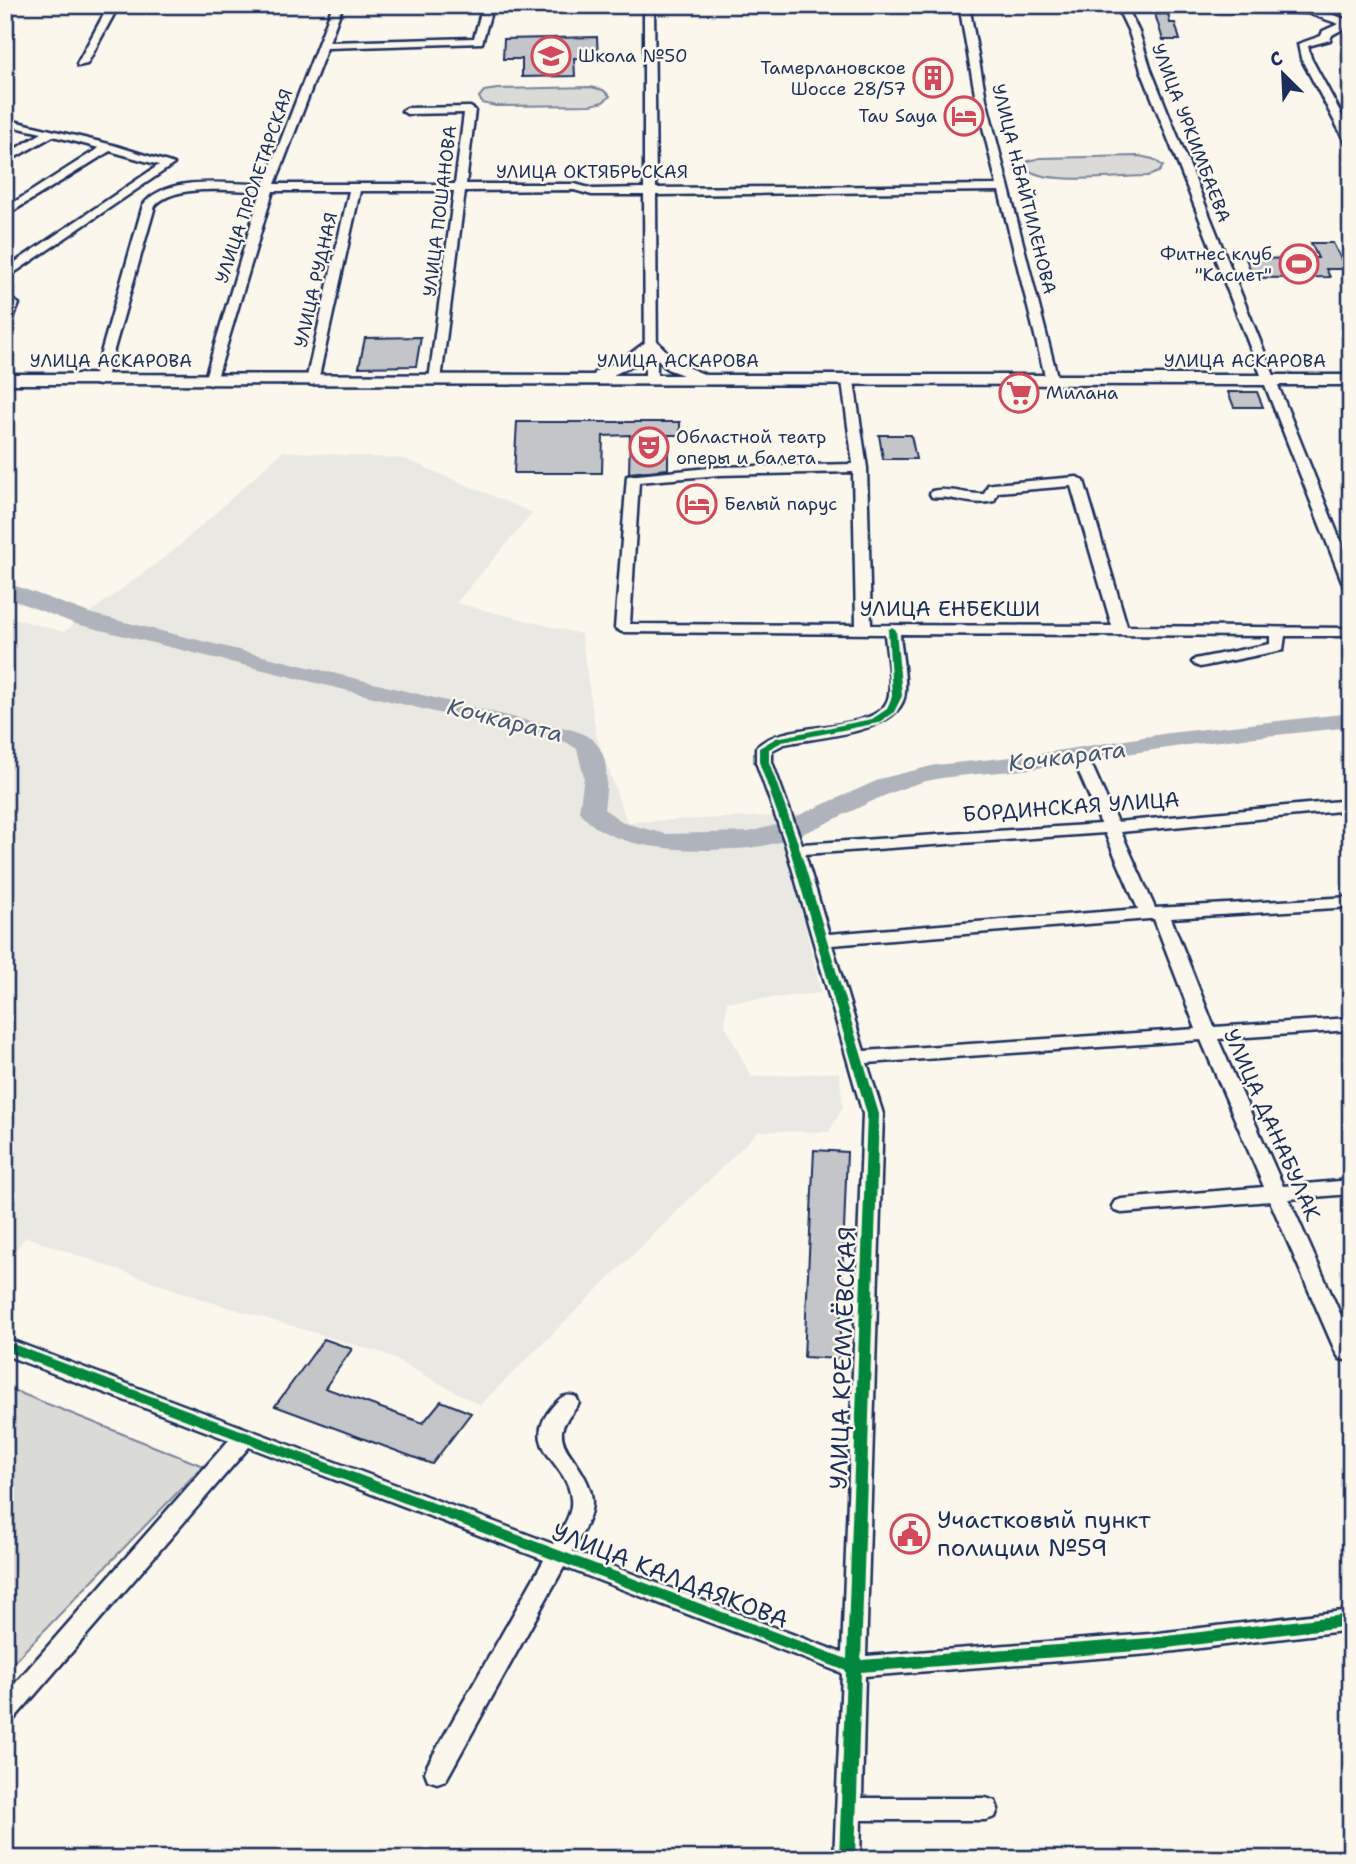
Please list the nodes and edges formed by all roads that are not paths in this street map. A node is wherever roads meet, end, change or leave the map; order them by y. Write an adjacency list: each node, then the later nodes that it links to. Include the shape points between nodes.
1 (114, 5): 11 (street)
2 (338, 5): 10 (street, УЛИЦА ПРОЛЕТАРСКАЯ)
3 (488, 5): 10 (street, via 478,41)
4 (649, 5): 22 (street)
5 (964, 5): 20 (street, УЛИЦА Н.БАЙТИЛЕНОВА)
6 (1120, 5): 7 (main road); 34 (street, УЛИЦА УРКИМБАЕВА)
7 (1274, 7): 8 (main road)
8 (1306, 8): 9 (main road)
9 (1349, 24): 15 (street, via 1327,33 1326,38 1303,44)
10 (322, 45): 18 (street, УЛИЦА ПРОЛЕТАРСКАЯ)
11 (82, 64)
12 (407, 111): 21 (street, УЛИЦА ПОШАНОВА, via 470,110)
13 (5, 122): 14 (street)
14 (52, 132): 16 (street); 17 (street)
15 (1351, 143)
16 (109, 147): 23 (street); 24 (street, via 168,164)
17 (5, 160)
18 (268, 188): 19 (street, УЛИЦА ОКТЯБРЬСКАЯ); 36 (street, УЛИЦА ОКТЯБРЬСКАЯ, via 196,186 155,198 149,205); 37 (street, УЛИЦА ПРОЛЕТАРСКАЯ)
19 (355, 188): 21 (street, УЛИЦА ОКТЯБРЬСКАЯ); 38 (street, УЛИЦА РУДНАЯ)
20 (1004, 188): 22 (street, УЛИЦА ОКТЯБРЬСКАЯ); 33 (street, УЛИЦА Н.БАЙТИЛЕНОВА)
21 (461, 189): 22 (street, УЛИЦА ОКТЯБРЬСКАЯ); 30 (street, УЛИЦА ПОШАНОВА)
22 (650, 191): 27 (street)
23 (5, 213)
24 (5, 275)
25 (13, 304): 26 (street)
26 (5, 323)
27 (651, 344): 29 (street); 31 (main road, via 628,365); 32 (main road, via 672,366)
28 (5, 379): 36 (main road, УЛИЦА АСКАРОВА)
29 (651, 379): 31 (main road, УЛИЦА АСКАРОВА); 32 (main road, УЛИЦА АСКАРОВА)
30 (435, 380): 31 (main road, УЛИЦА АСКАРОВА); 38 (main road, УЛИЦА АСКАРОВА)
31 (572, 380)
32 (726, 380): 39 (main road, УЛИЦА АСКАРОВА)
33 (1052, 380): 34 (main road, УЛИЦА АСКАРОВА); 39 (main road, УЛИЦА АСКАРОВА)
34 (1269, 380): 35 (main road, УЛИЦА АСКАРОВА); 42 (street, УЛИЦА УРКИМБАЕВА)
35 (1351, 380)
36 (99, 381): 37 (main road, УЛИЦА АСКАРОВА)
37 (209, 381): 38 (main road, УЛИЦА АСКАРОВА)
38 (312, 381)
39 (848, 381): 40 (street)
40 (860, 468): 43 (street); 43 (street, УЛИЦА ЕНБЕКШИ, via 719,471 632,479 622,628)
41 (937, 494): 45 (street, via 989,498 993,488 1077,481)
42 (1351, 586)
43 (864, 630): 44 (street, УЛИЦА ЕНБЕКШИ)
44 (892, 630): 45 (street, УЛИЦА ЕНБЕКШИ); 52 (street, УЛИЦА КРЕМЛЁВСКАЯ, via 897,696 891,710 875,721 779,740 764,748 764,762)
45 (1121, 631): 46 (street, УЛИЦА ЕНБЕКШИ)
46 (1277, 632): 47 (street, УЛИЦА ЕНБЕКШИ); 48 (street, via 1278,647)
47 (1351, 632)
48 (1200, 662)
49 (1086, 768): 51 (street, УЛИЦА ДАНАБУЛАК)
50 (1351, 805): 51 (street, БОРДИНСКАЯ УЛИЦА)
51 (1111, 828): 52 (street, БОРДИНСКАЯ УЛИЦА); 54 (street, УЛИЦА ДАНАБУЛАК)
52 (797, 859): 55 (street, УЛИЦА КРЕМЛЁВСКАЯ)
53 (1351, 902): 54 (street)
54 (1154, 914): 55 (street); 57 (street, УЛИЦА ДАНАБУЛАК)
55 (821, 940): 58 (street, УЛИЦА КРЕМЛЁВСКАЯ)
56 (1351, 1024): 57 (street)
57 (1207, 1034): 58 (street); 60 (street, УЛИЦА ДАНАБУЛАК)
58 (855, 1058): 68 (street, УЛИЦА КРЕМЛЁВСКАЯ, via 873,1114)
59 (1351, 1187): 60 (street)
60 (1278, 1194): 61 (street); 63 (street, УЛИЦА ДАНАБУЛАК)
61 (1122, 1206)
62 (5, 1346): 65 (street, УЛИЦА КАЛДАЯКОВА)
63 (1349, 1353)
64 (568, 1403): 66 (street, via 553,1423 551,1436 579,1484 583,1502 579,1519)
65 (246, 1436): 66 (street, УЛИЦА КАЛДАЯКОВА); 69 (street)
66 (558, 1556): 68 (street, УЛИЦА КАЛДАЯКОВА); 70 (street)
67 (1351, 1620): 68 (street, УЛИЦА КАЛДАЯКОВА, via 1150,1644)
68 (852, 1667): 71 (street, УЛИЦА КРЕМЛЁВСКАЯ)
69 (5, 1712)
70 (437, 1772)
71 (849, 1808): 72 (street); 73 (street, УЛИЦА КРЕМЛЁВСКАЯ)
72 (986, 1809)
73 (847, 1859)

